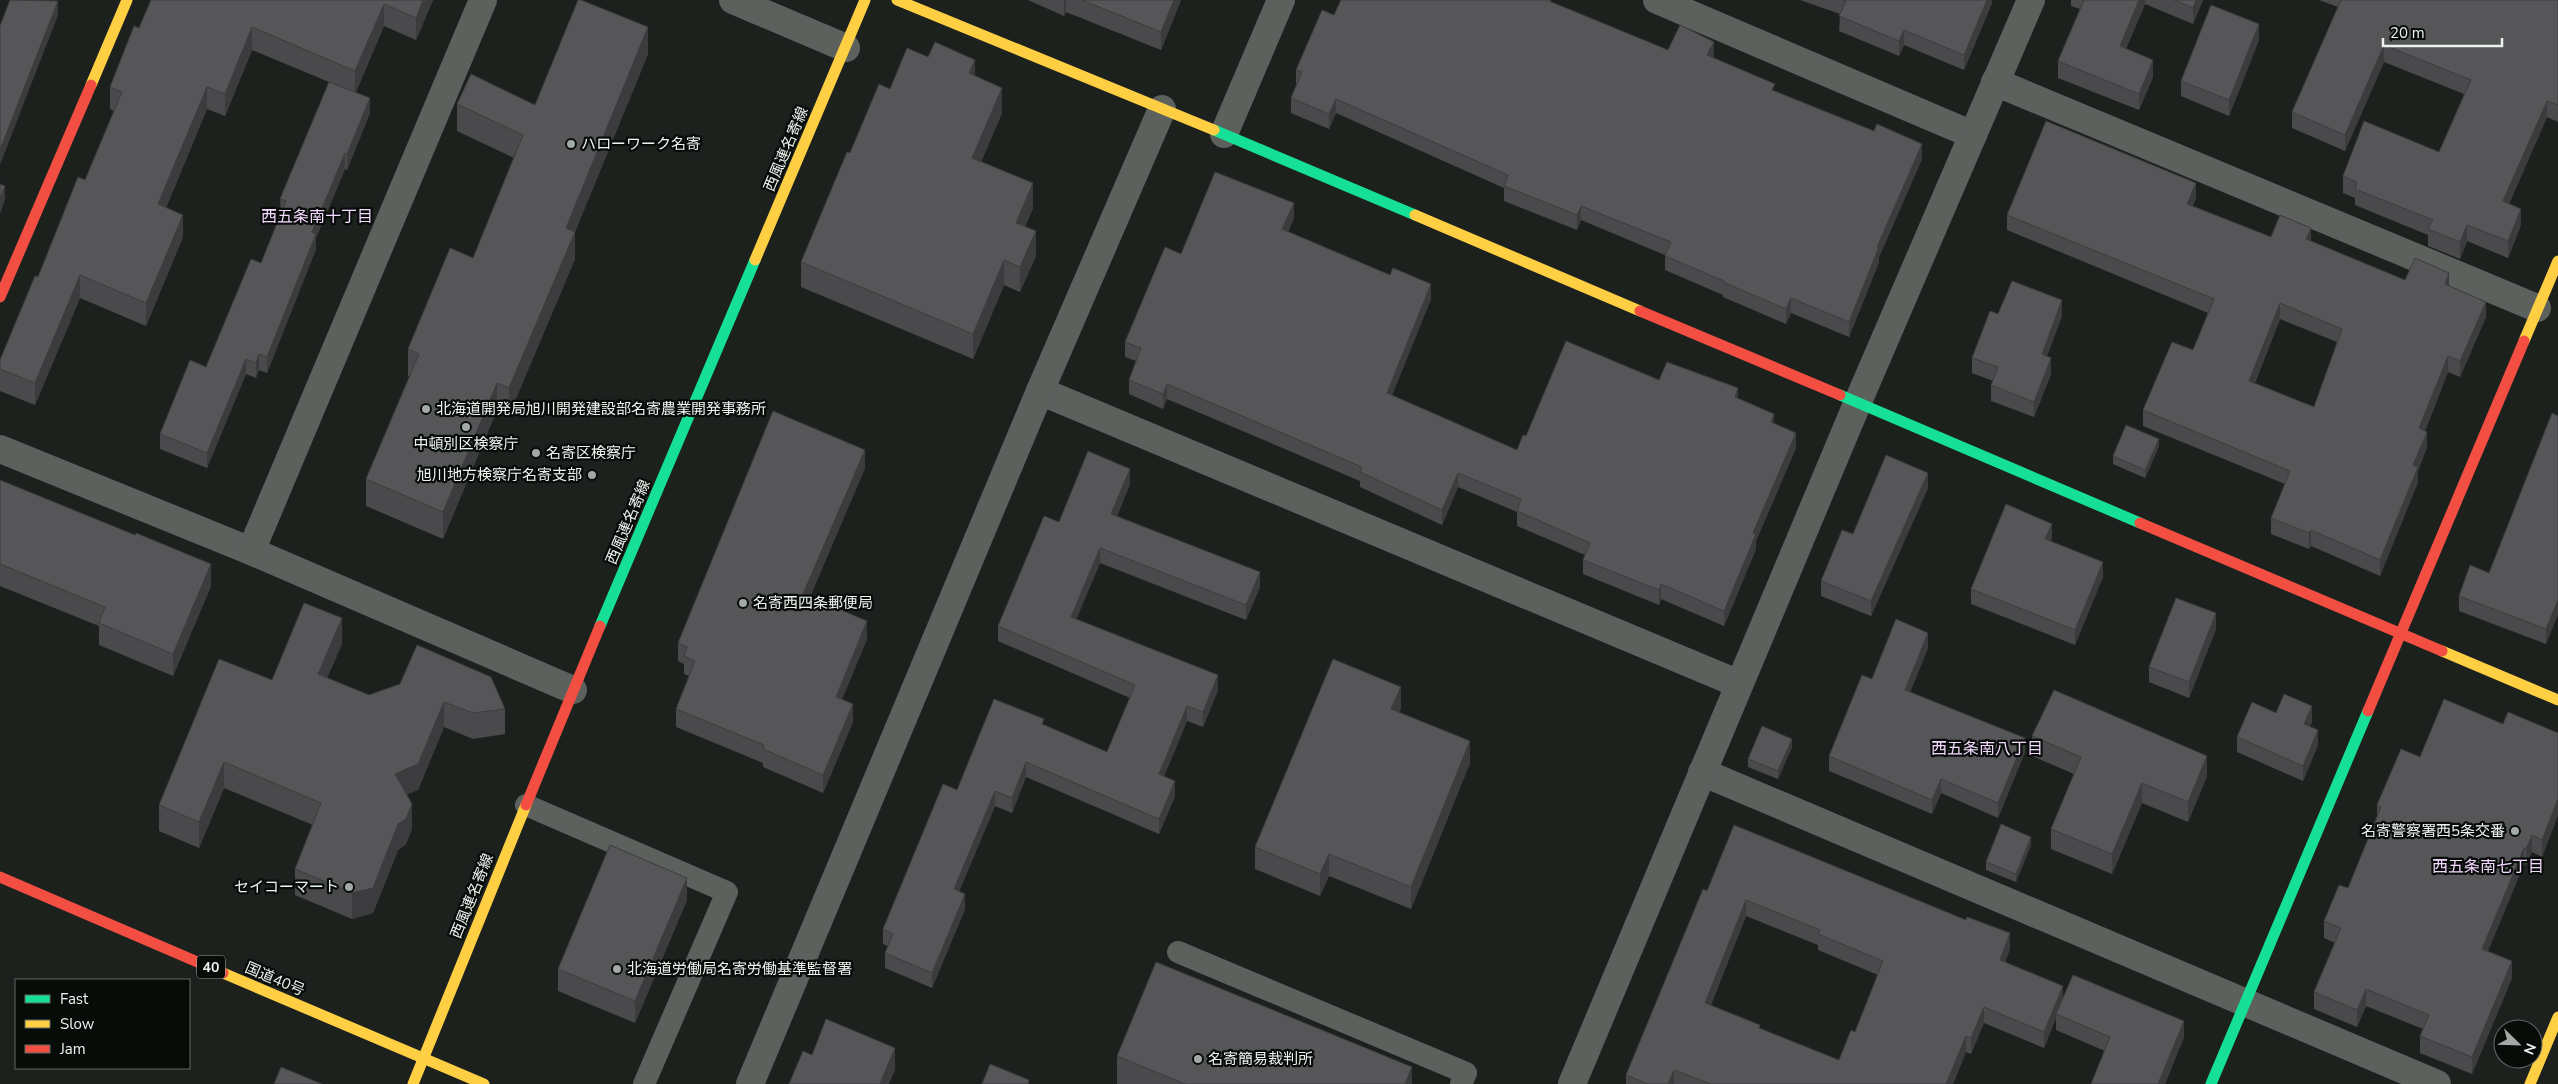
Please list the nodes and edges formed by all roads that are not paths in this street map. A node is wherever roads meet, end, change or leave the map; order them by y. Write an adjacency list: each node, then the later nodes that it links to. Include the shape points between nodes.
1 (127, 0): 15 (main road)
2 (483, 0): 20 (street)
3 (732, 0): 9 (street)
4 (866, 0): 9 (main road, 西風連名寄線)
5 (897, 0): 11 (main road)
6 (1281, 0): 12 (street)
7 (1657, 0): 13 (street)
8 (2031, 0): 10 (street)
9 (846, 48): 23 (main road, 西風連名寄線)
10 (1995, 82): 13 (street); 16 (street)
11 (1162, 109): 12 (main road); 17 (street)
12 (1224, 134): 18 (main road)
13 (1973, 135): 18 (street)
14 (2558, 261): 16 (main road)
15 (0, 297)
16 (2538, 308): 21 (main road)
17 (1040, 391): 22 (street); 35 (street)
18 (1857, 404): 21 (main road); 22 (street)
19 (0, 449): 20 (street)
20 (252, 551): 23 (street)
21 (2400, 635): 24 (main road); 29 (main road)
22 (1739, 684): 25 (street)
23 (573, 690): 26 (main road, 西風連名寄線)
24 (2558, 700)
25 (1702, 772): 29 (street); 37 (street)
26 (526, 805): 31 (main road, 西風連名寄線); 34 (lane, via 727,892)
27 (0, 877): 31 (main road, 国道40号 / 40)
28 (1178, 952): 36 (lane, via 1466,1073)
29 (2245, 1004): 38 (main road); 39 (street)
30 (2558, 1017): 40 (main road)
31 (422, 1058): 32 (main road, 西風連名寄線); 33 (main road, 国道40号 / 40)
32 (413, 1084)
33 (484, 1084)
34 (644, 1084)
35 (750, 1084)
36 (1461, 1084)
37 (1572, 1084)
38 (2211, 1084)
39 (2437, 1084)
40 (2530, 1084)

